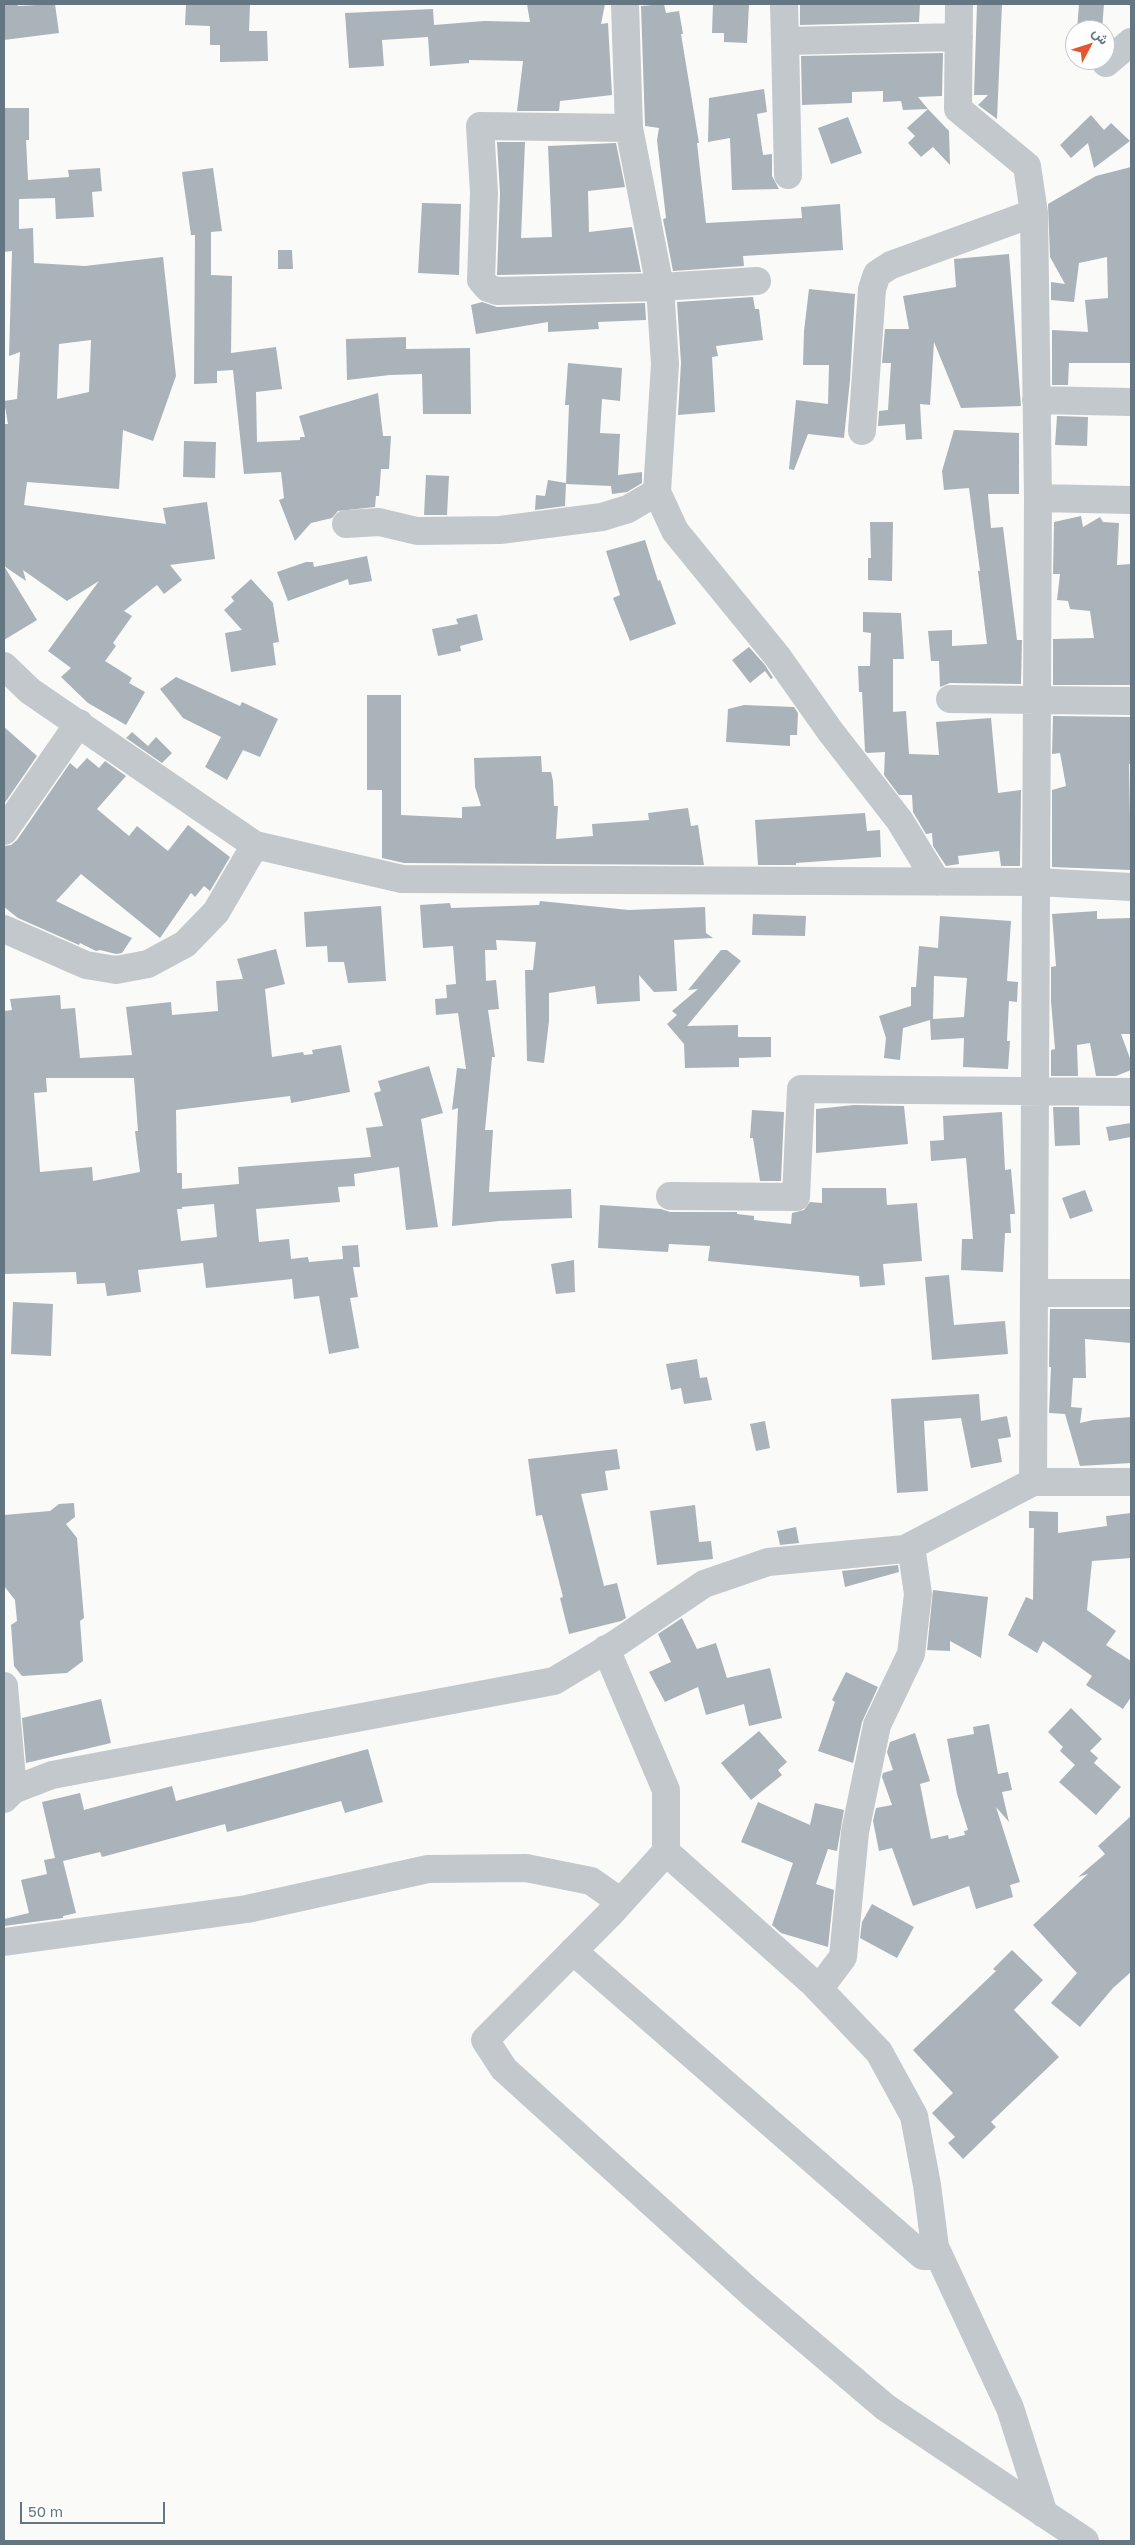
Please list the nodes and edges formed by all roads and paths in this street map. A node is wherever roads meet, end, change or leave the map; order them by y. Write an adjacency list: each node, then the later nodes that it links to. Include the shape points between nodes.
1 (624, 4): 8 (street)
2 (784, 4): 5 (street)
3 (959, 4): 4 (street)
4 (959, 37): 5 (street); 10 (street, via 958,109 1027,166)
5 (785, 41): 9 (street)
6 (1131, 42): 7 (street)
7 (1115, 55)
8 (629, 128): 12 (street); 12 (street, via 480,126 484,193 482,280 488,288 498,290)
9 (788, 175)
10 (1034, 213): 13 (street); 15 (street, via 891,265 877,274 872,289)
11 (757, 281): 12 (street)
12 (660, 287): 16 (street, via 664,364)
13 (1036, 400): 14 (street); 17 (street)
14 (1131, 402)
15 (862, 430)
16 (657, 492): 19 (street, via 628,509 602,517 500,530 417,530 379,522); 27 (street, via 675,531 777,656 900,821)
17 (1038, 498): 18 (street); 22 (street)
18 (1131, 500)
19 (346, 524)
20 (4, 666): 24 (street, via 30,691)
21 (950, 699): 22 (street)
22 (1037, 700): 23 (street); 28 (street)
23 (1131, 701)
24 (78, 723): 25 (street); 26 (street)
25 (4, 831)
26 (255, 845): 27 (street, via 402,879); 30 (street, via 216,912 185,944 148,964 116,970 86,966)
27 (937, 882): 28 (street)
28 (1037, 882): 29 (street); 31 (street)
29 (1131, 887)
30 (4, 929)
31 (1035, 1090): 32 (street); 33 (street, via 801,1089 796,1197); 34 (street)
32 (1131, 1092)
33 (670, 1196)
34 (1034, 1293): 35 (street); 36 (street)
35 (1131, 1293)
36 (1033, 1482): 37 (street); 38 (street)
37 (1131, 1482)
38 (912, 1546): 39 (street, via 768,1562 704,1584); 47 (street, via 918,1594 911,1654 877,1724 855,1832 844,1957)
39 (606, 1649): 42 (street, via 554,1681 52,1776); 43 (street, via 666,1790)
40 (4, 1686): 41 (street)
41 (8, 1754): 42 (street)
42 (8, 1794)
43 (666, 1852): 44 (street); 47 (street)
44 (620, 1902): 45 (street, via 591,1881 526,1868 428,1869 247,1909); 46 (street)
45 (4, 1942)
46 (573, 1951): 48 (street, via 924,2256); 49 (street, via 486,2040 504,2069 751,2293 885,2407)
47 (819, 1989): 48 (street, via 880,2052 914,2116)
48 (939, 2256): 49 (street, via 1010,2408)
49 (1044, 2514): 50 (street)
50 (1085, 2541)

